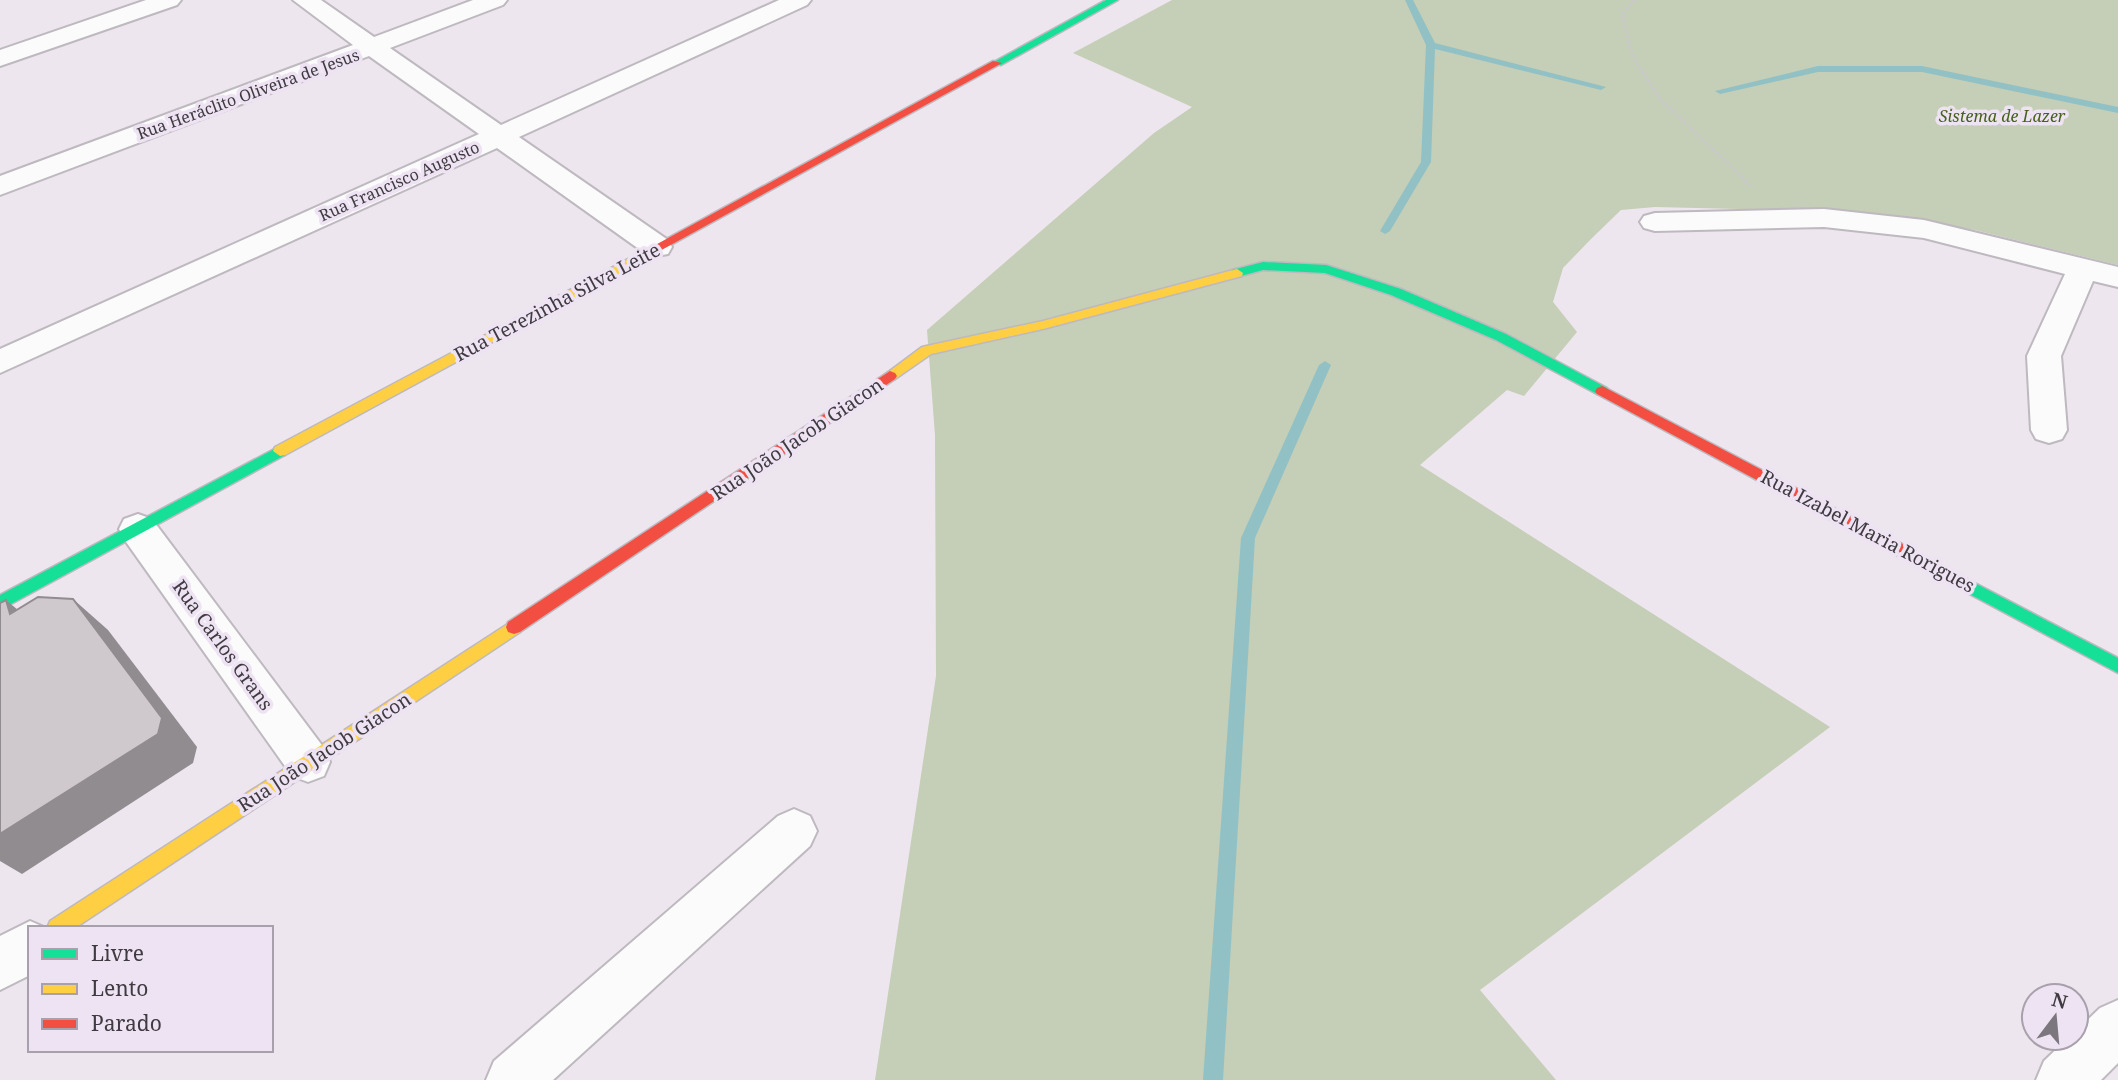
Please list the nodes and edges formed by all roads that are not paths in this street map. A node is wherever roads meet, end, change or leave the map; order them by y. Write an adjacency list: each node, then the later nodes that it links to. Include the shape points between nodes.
1 (169, 0): 7 (street)
2 (305, 0): 6 (street)
3 (495, 0): 6 (street, Rua Heráclito Oliveira de Jesus)
4 (799, 0): 8 (street, Rua Francisco Augusto)
5 (1113, 0): 11 (street, Rua Terezinha Silva Leite)
6 (373, 48): 8 (street); 9 (street, Rua Heráclito Oliveira de Jesus)
7 (0, 58)
8 (499, 136): 11 (street); 14 (street, Rua Francisco Augusto)
9 (0, 186)
10 (1655, 222): 12 (street, via 1824,218 1924,229)
11 (657, 247): 17 (street, Rua Terezinha Silva Leite)
12 (2083, 268): 13 (street); 16 (street, via 2044,356)
13 (2118, 277)
14 (0, 362)
15 (1618, 397): 19 (street, Rua Izabel Maria Rorigues); 20 (street, Rua João Jacob Giacon, via 1502,337 1396,292 1326,269 1263,266 1043,325 927,350)
16 (2049, 430)
17 (138, 528): 18 (street, Rua Terezinha Silva Leite); 20 (street, Rua Carlos Grans)
18 (0, 603)
19 (2118, 666)
20 (308, 762): 22 (street, Rua João Jacob Giacon)
21 (794, 831): 26 (street)
22 (60, 926)
23 (28, 947): 24 (street)
24 (0, 965)
25 (2118, 1027): 27 (street)
26 (513, 1080)
27 (2063, 1080)

